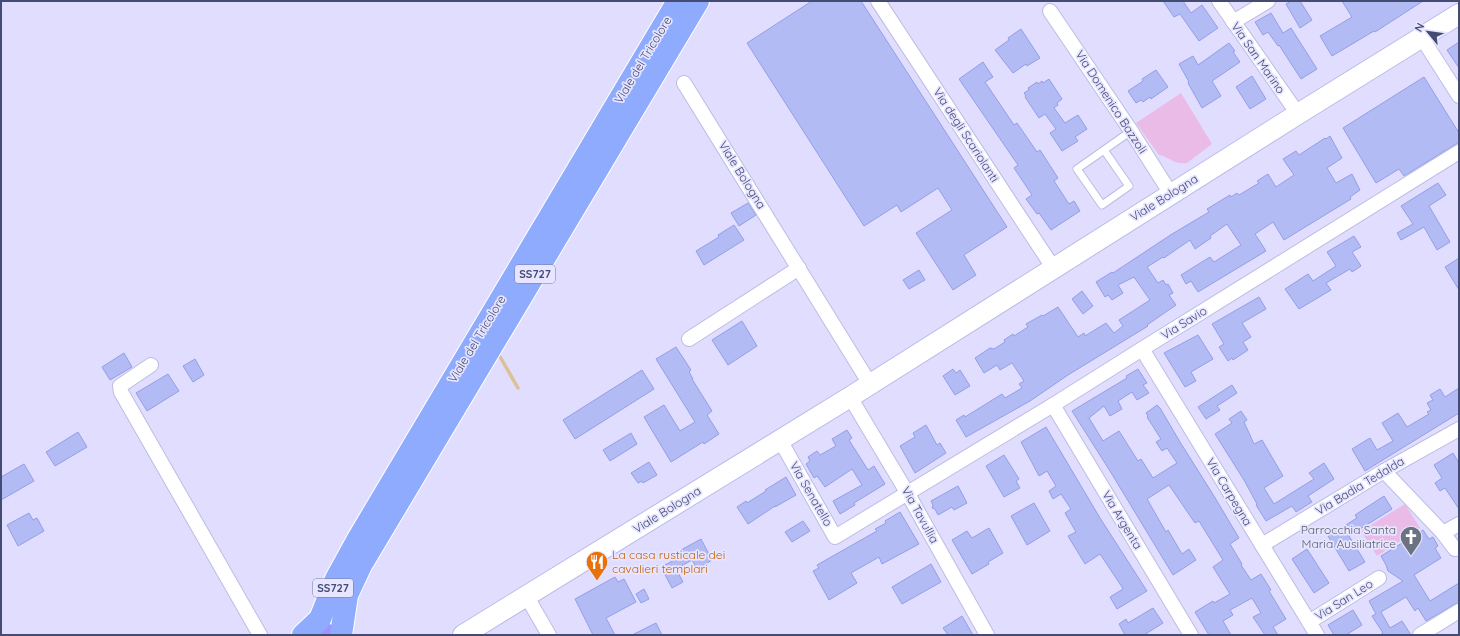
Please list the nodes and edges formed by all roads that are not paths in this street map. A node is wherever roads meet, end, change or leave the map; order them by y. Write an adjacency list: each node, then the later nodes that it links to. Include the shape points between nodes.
1 (678, 1): 38 (highway, Viale del Tricolore / SS727, via 358,538 336,579 320,620)
2 (698, 1): 41 (highway, Viale del Tricolore / SS727, via 361,565 347,595)
3 (878, 1): 18 (street, Via degli Scariolanti)
4 (1219, 1): 8 (street, Via San Marino)
5 (1268, 1): 8 (street)
6 (1050, 11): 13 (street, Via Domenico Bazzoli)
7 (1459, 14): 9 (main road, Viale Bologna)
8 (1234, 22): 12 (street, Via San Marino)
9 (1422, 38): 11 (street); 12 (main road, Viale Bologna)
10 (684, 83): 17 (street, Viale Bologna)
11 (1459, 96)
12 (1298, 114): 16 (main road, Viale Bologna)
13 (1131, 131): 14 (lane); 16 (street, Via Domenico Bazzoli)
14 (1104, 150): 14 (lane, via 1077,169 1102,204 1129,186)
15 (1459, 152): 20 (street, Via Savio)
16 (1171, 194): 18 (main road, Viale Bologna)
17 (799, 268): 19 (street); 22 (street, Viale Bologna)
18 (1054, 269): 22 (main road, Viale Bologna)
19 (689, 339)
20 (1142, 349): 24 (street, Via Savio); 31 (street, Via Carpegna)
21 (151, 365): 37 (street, via 120,386 121,392)
22 (870, 384): 23 (main road, Viale Bologna)
23 (850, 397): 26 (main road, Viale Bologna); 28 (street, Via Tavullia)
24 (1053, 405): 28 (street, Via Savio); 45 (street, Via Argenta)
25 (1459, 428): 27 (street, Via Badia Tedalda)
26 (780, 440): 28 (street, Via Senatello, via 836,537); 34 (main road, Viale Bologna)
27 (1384, 471): 30 (street); 31 (street, Via Badia Tedalda)
28 (908, 494): 44 (street, Via Tavullia)
29 (1459, 524): 30 (street)
30 (1443, 533): 32 (street, via 1455,549)
31 (1262, 545): 36 (street, Via Carpegna)
32 (1459, 548)
33 (1379, 578): 36 (street, Via San Leo)
34 (527, 597): 42 (main road, Viale Bologna); 43 (street)
35 (1459, 611): 47 (street)
36 (1309, 622): 46 (street, Via Carpegna)
37 (260, 635)
38 (303, 635)
39 (307, 635): 40 (main road)
40 (328, 635)
41 (341, 635)
42 (463, 635)
43 (549, 635)
44 (987, 635)
45 (1191, 635)
46 (1317, 635)
47 (1420, 635)

